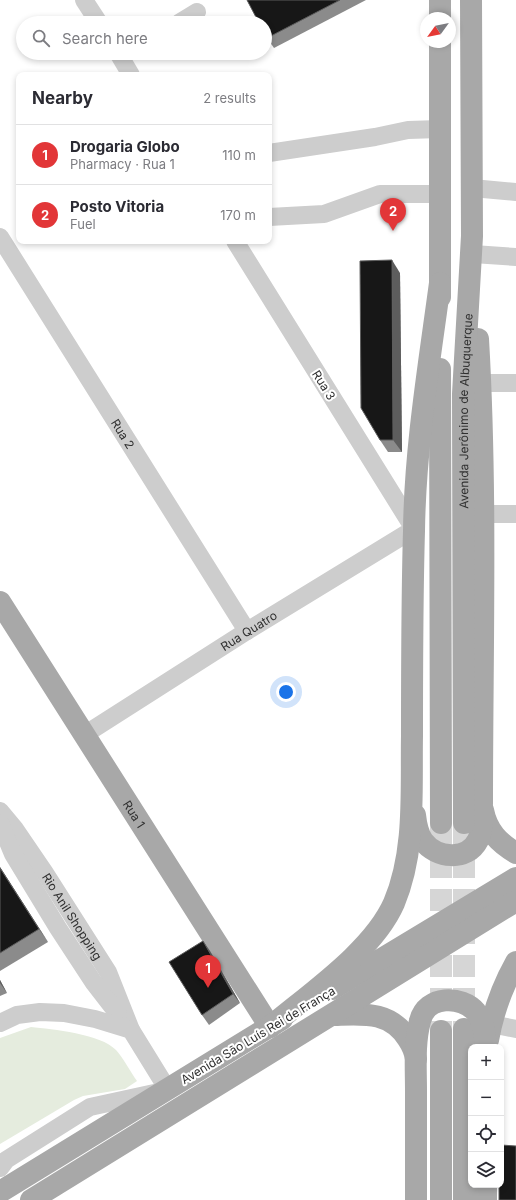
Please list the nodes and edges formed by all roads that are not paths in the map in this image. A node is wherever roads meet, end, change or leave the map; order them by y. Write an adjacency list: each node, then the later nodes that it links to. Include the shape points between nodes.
1 (84, 0): 6 (street)
2 (440, 0): 5 (main road)
3 (470, 0): 13 (main road, Avenida Jerônimo de Albuquerque)
4 (197, 12): 7 (street)
5 (440, 12)
6 (94, 16)
7 (190, 16)
8 (440, 48): 11 (main road, Avenida Jerônimo de Albuquerque)
9 (125, 60): 10 (street)
10 (130, 72)
11 (440, 129): 12 (street, via 408,130 375,138); 15 (main road, Avenida Jerônimo de Albuquerque)
12 (272, 153)
13 (472, 188): 14 (street); 19 (main road, Avenida Jerônimo de Albuquerque)
14 (516, 192)
15 (440, 194): 16 (street, via 380,194 324,214); 21 (main road, Avenida Jerônimo de Albuquerque)
16 (272, 217)
17 (0, 237): 28 (street, Rua 2)
18 (237, 244): 26 (street, Rua 3)
19 (472, 245): 20 (street); 22 (main road); 36 (main road, Avenida Jerônimo de Albuquerque, via 463,394)
20 (516, 256)
21 (440, 283): 26 (main road, via 417,469); 35 (main road, Avenida Jerônimo de Albuquerque)
22 (480, 383): 23 (street); 24 (main road)
23 (516, 384)
24 (483, 514): 25 (street); 31 (main road)
25 (516, 514)
26 (414, 529): 28 (street, Rua Quatro); 30 (main road)
27 (0, 602): 29 (main road, Rua 1)
28 (247, 631): 29 (street, Rua Quatro)
29 (84, 735): 44 (main road, Rua 1)
30 (411, 787): 31 (main road, via 420,836 428,846 442,854 462,853 476,844 480,834); 44 (main road, via 410,844 407,861 386,918 364,946 344,965)
31 (482, 803): 37 (main road, via 488,827 506,847)
32 (0, 811): 46 (street, Rio Anil Shopping, via 45,873 108,972)
33 (0, 816): 46 (street, Rio Anil Shopping)
34 (0, 823): 46 (street, Rio Anil Shopping, via 13,854 58,928 94,983)
35 (441, 823)
36 (464, 823)
37 (516, 853)
38 (516, 878): 44 (main road, Avenida São Luís Rei de França)
39 (516, 901): 41 (main road, Avenida São Luís Rei de França)
40 (516, 962): 43 (main road, via 498,999)
41 (333, 1015): 51 (main road, via 364,1014 388,1020 406,1036); 56 (main road, Avenida São Luís Rei de França)
42 (0, 1023): 46 (street, via 17,1015 40,1012 64,1013)
43 (491, 1024): 45 (street); 50 (main road)
44 (270, 1027): 52 (main road, Avenida São Luís Rei de França)
45 (516, 1029)
46 (131, 1030): 52 (street, Rio Anil Shopping)
47 (464, 1030): 59 (main road)
48 (441, 1031): 58 (main road)
49 (486, 1044): 51 (main road, via 482,1023 476,1012 463,1002 443,1001 428,1008 421,1018)
50 (487, 1044)
51 (416, 1063): 57 (main road)
52 (168, 1090): 53 (street, via 90,1107 6,1160); 55 (main road, Avenida São Luís Rei de França)
53 (0, 1168)
54 (486, 1188): 60 (main road)
55 (0, 1192)
56 (31, 1200)
57 (416, 1200)
58 (441, 1200)
59 (464, 1200)
60 (486, 1200)

